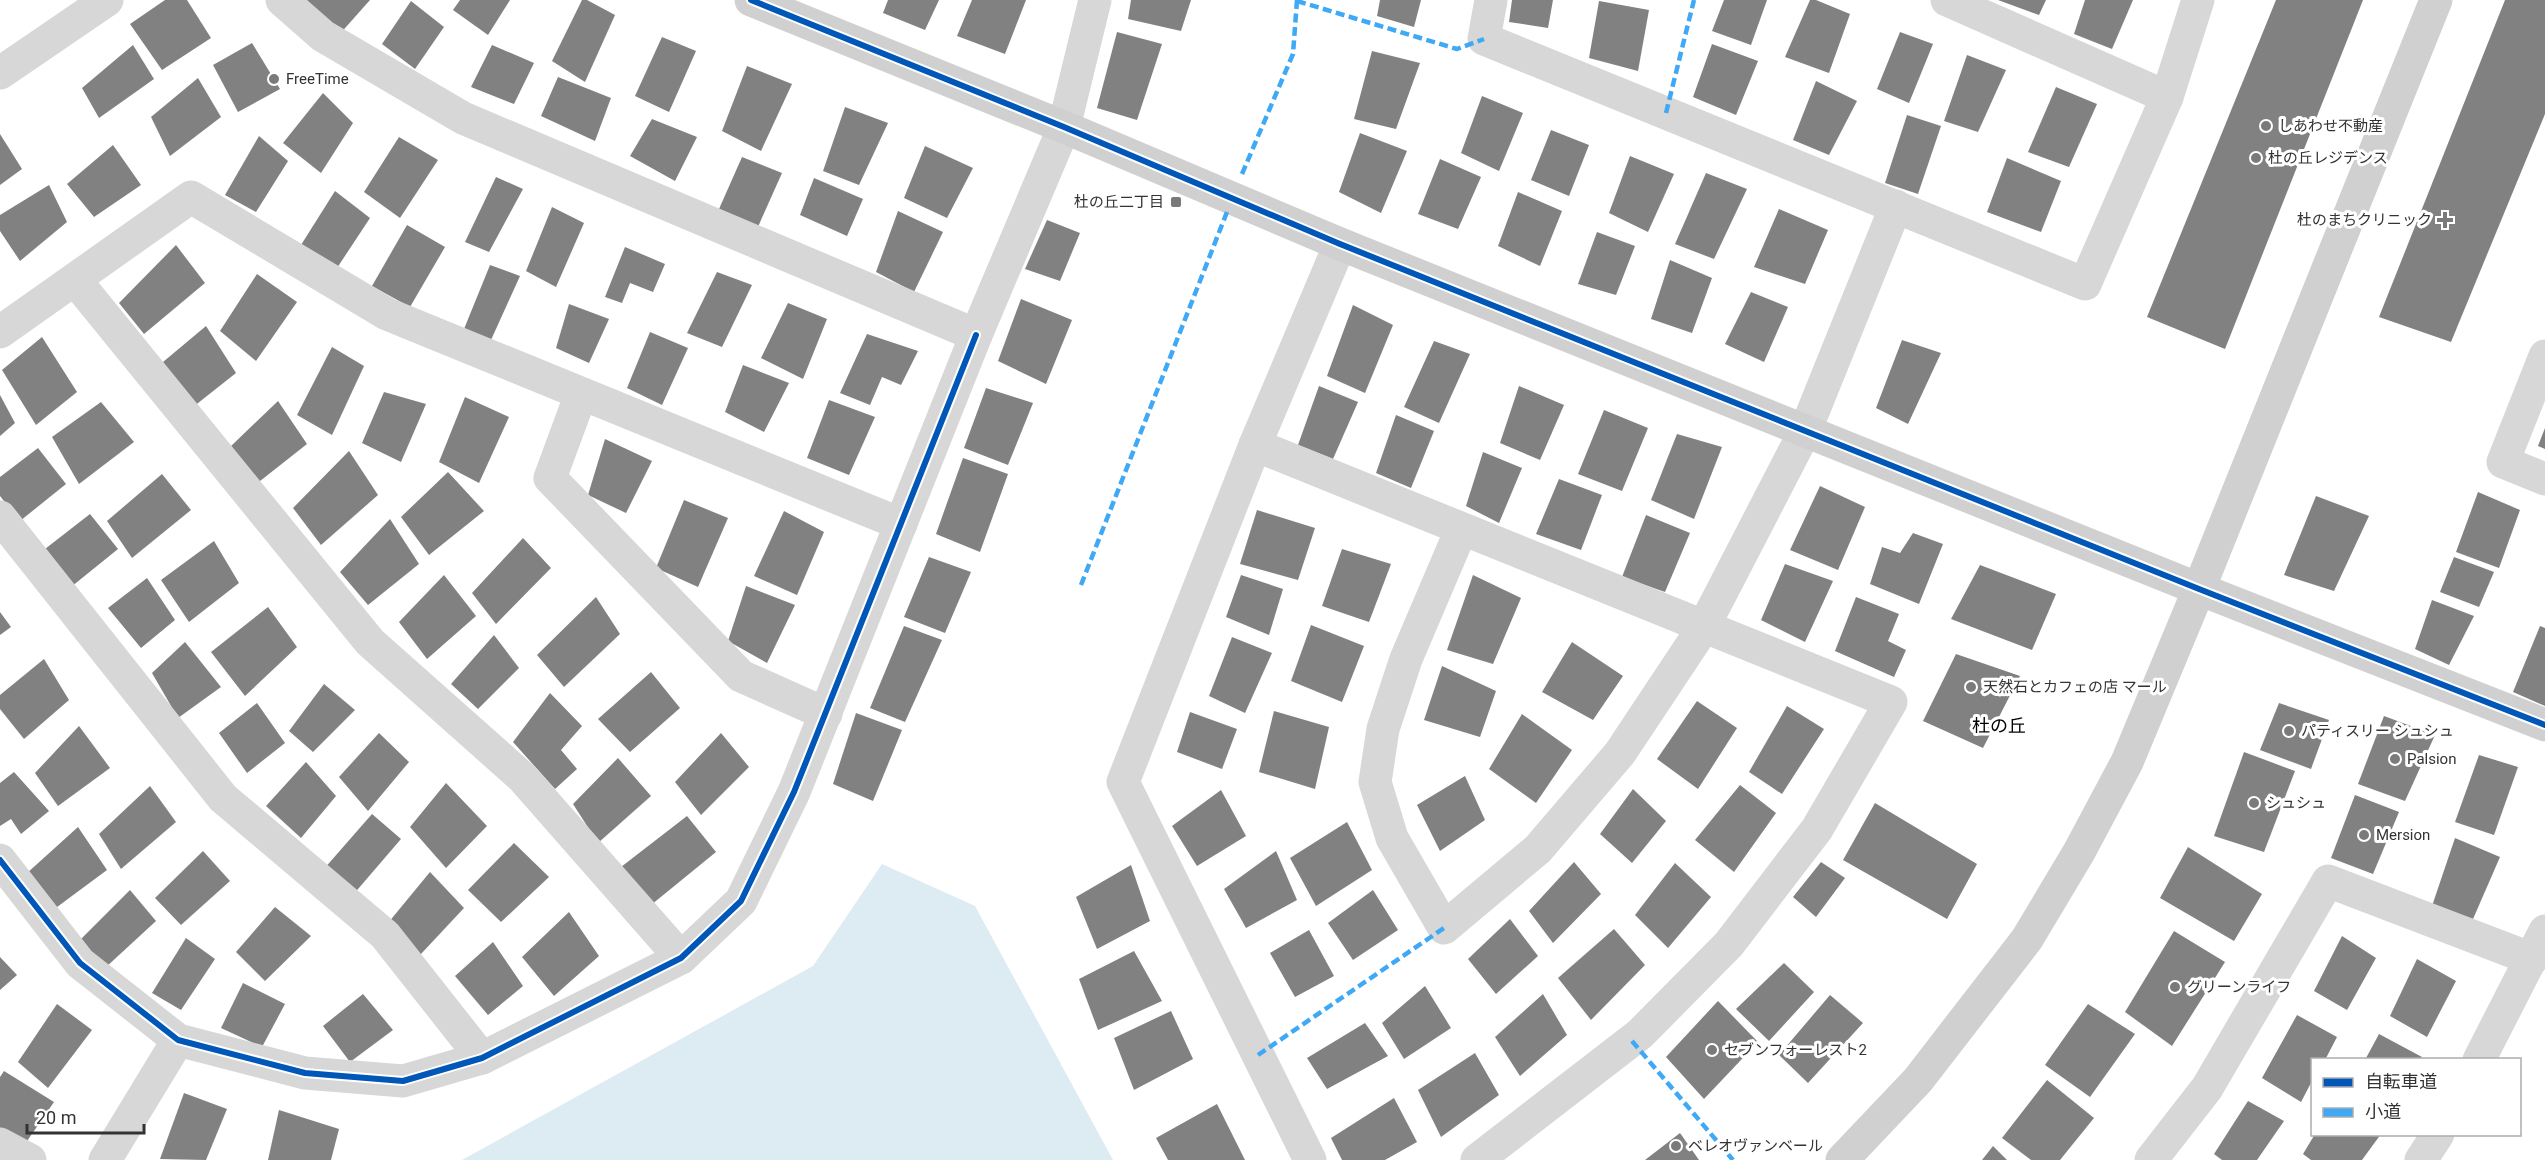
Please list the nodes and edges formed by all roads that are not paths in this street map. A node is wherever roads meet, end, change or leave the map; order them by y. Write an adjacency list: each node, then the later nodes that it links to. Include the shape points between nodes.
1 (107, 0): 9 (street)
2 (282, 0): 16 (street, via 323,36 464,118)
3 (751, 0): 11 (street)
4 (1095, 0): 11 (street)
5 (1491, 0): 12 (street, via 1484,39)
6 (1947, 0): 10 (street)
7 (2198, 0): 10 (street)
8 (2436, 0): 25 (street)
9 (0, 73)
10 (2167, 97): 12 (street, via 2085,284)
11 (1064, 127): 13 (street); 16 (street)
12 (1896, 206): 19 (street)
13 (1340, 244): 19 (street); 20 (street)
14 (76, 281): 15 (street); 18 (street, via 191,197 387,314); 31 (street, via 370,642 523,778)
15 (0, 332)
16 (976, 335): 23 (street)
17 (2545, 356): 21 (street, via 2503,462)
18 (581, 394): 23 (street); 27 (street, via 550,478 741,676)
19 (1806, 429): 25 (street); 26 (street)
20 (1255, 446): 24 (street); 39 (street, via 1123,782)
21 (2545, 479)
22 (0, 517): 33 (street, via 222,798 385,934)
23 (901, 524): 27 (street)
24 (1461, 530): 26 (street); 26 (street, via 1383,729 1375,782 1392,838 1444,928 1538,849 1620,753)
25 (2199, 589): 28 (street); 41 (street, via 2127,762 2027,939 1918,1080)
26 (1703, 628): 40 (street, via 1891,702 1817,829 1729,944 1640,1034)
27 (826, 714): 31 (street, via 794,792 741,901)
28 (2545, 725)
29 (0, 860): 32 (street, via 80,963)
30 (2539, 945): 34 (street); 42 (street, via 2328,881 2207,1088)
31 (681, 958): 33 (street)
32 (178, 1040): 33 (street, via 306,1073 403,1081); 38 (street)
33 (482, 1058)
34 (2480, 1058)
35 (2437, 1136): 43 (street)
36 (0, 1144): 37 (street)
37 (30, 1160)
38 (105, 1160)
39 (1311, 1160)
40 (1477, 1160)
41 (1842, 1160)
42 (2151, 1160)
43 (2421, 1160)

